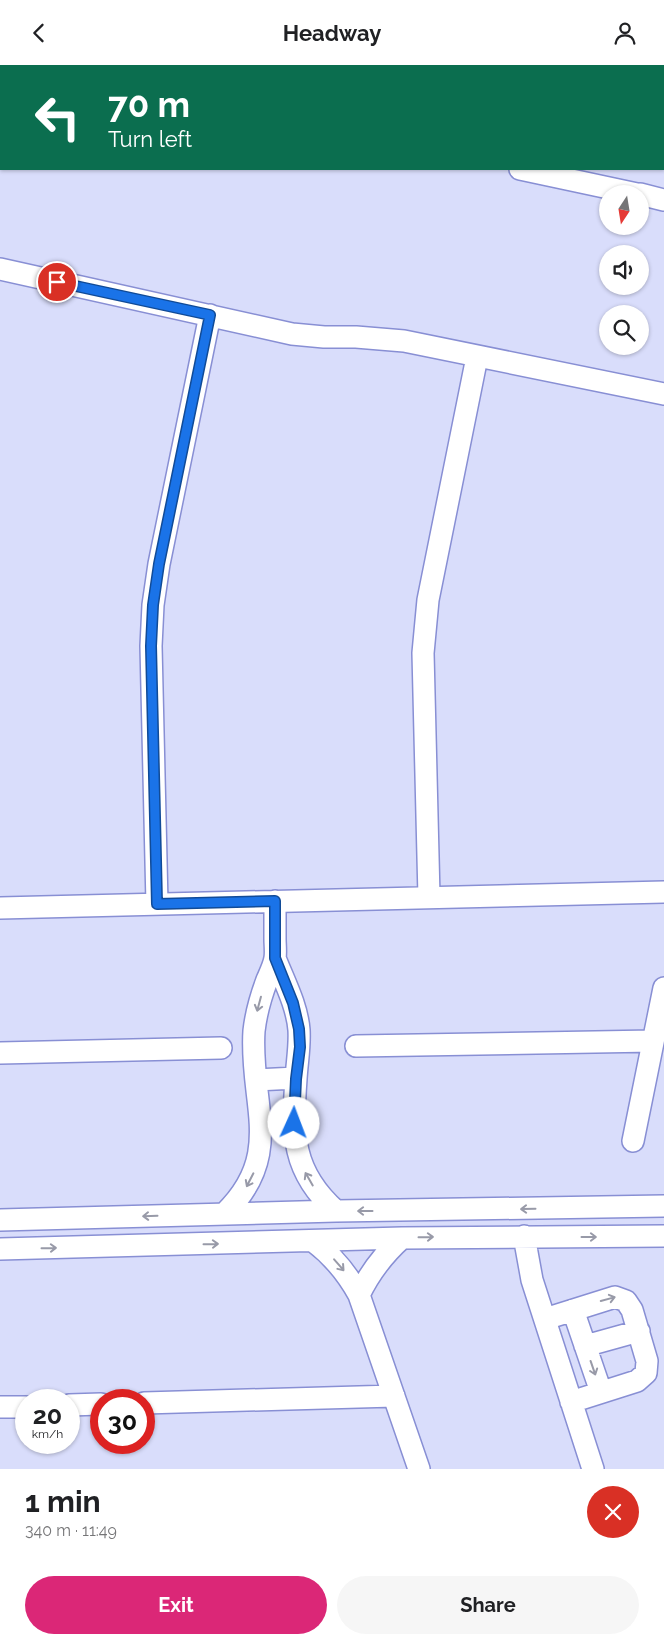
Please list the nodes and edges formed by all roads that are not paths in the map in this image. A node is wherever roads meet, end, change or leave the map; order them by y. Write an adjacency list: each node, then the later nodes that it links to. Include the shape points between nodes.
1 (525, 170): 2 (street)
2 (599, 186)
3 (649, 197): 4 (street)
4 (664, 200)
5 (0, 269): 6 (street)
6 (210, 315): 7 (street, via 292,334 388,339); 12 (street, via 153,605)
7 (477, 357): 8 (street); 10 (street, via 428,600 424,635)
8 (664, 395)
9 (664, 892): 10 (street)
10 (429, 897): 11 (street)
11 (275, 901): 12 (street); 14 (street)
12 (157, 904): 13 (street)
13 (0, 908)
14 (275, 958): 20 (street, via 297,1016 300,1047); 21 (street, one-way to 21, via 256,1020)
15 (664, 988): 16 (street)
16 (653, 1041): 17 (street); 22 (street)
17 (356, 1046)
18 (221, 1047): 19 (street)
19 (0, 1053)
20 (296, 1079): 21 (street); 24 (street, one-way to 20, via 316,1190 298,1155 294,1123)
21 (256, 1080): 25 (street, one-way to 25, via 261,1125 259,1157 246,1188)
22 (633, 1141)
23 (664, 1206): 24 (street, one-way to 24)
24 (336, 1211): 25 (street)
25 (224, 1213): 26 (street, one-way to 26)
26 (0, 1220)
27 (524, 1236): 28 (street, one-way to 28); 29 (street, one-way to 27); 34 (street, via 532,1280)
28 (664, 1236)
29 (402, 1238): 30 (street); 32 (street, via 381,1257)
30 (313, 1241): 31 (street, one-way to 30); 32 (street, one-way to 32, via 344,1270)
31 (0, 1249)
32 (359, 1295): 38 (street)
33 (573, 1310): 34 (street); 35 (street, one-way to 35, via 621,1298 630,1305); 36 (street)
34 (545, 1319): 39 (street)
35 (639, 1331): 36 (street); 37 (street, via 647,1361 646,1373 637,1381)
36 (585, 1346): 37 (street, one-way to 37)
37 (601, 1392): 39 (street)
38 (394, 1396): 40 (street); 43 (street)
39 (571, 1402): 44 (street)
40 (155, 1403)
41 (0, 1407): 42 (street)
42 (15, 1407)
43 (419, 1469)
44 (593, 1469)

